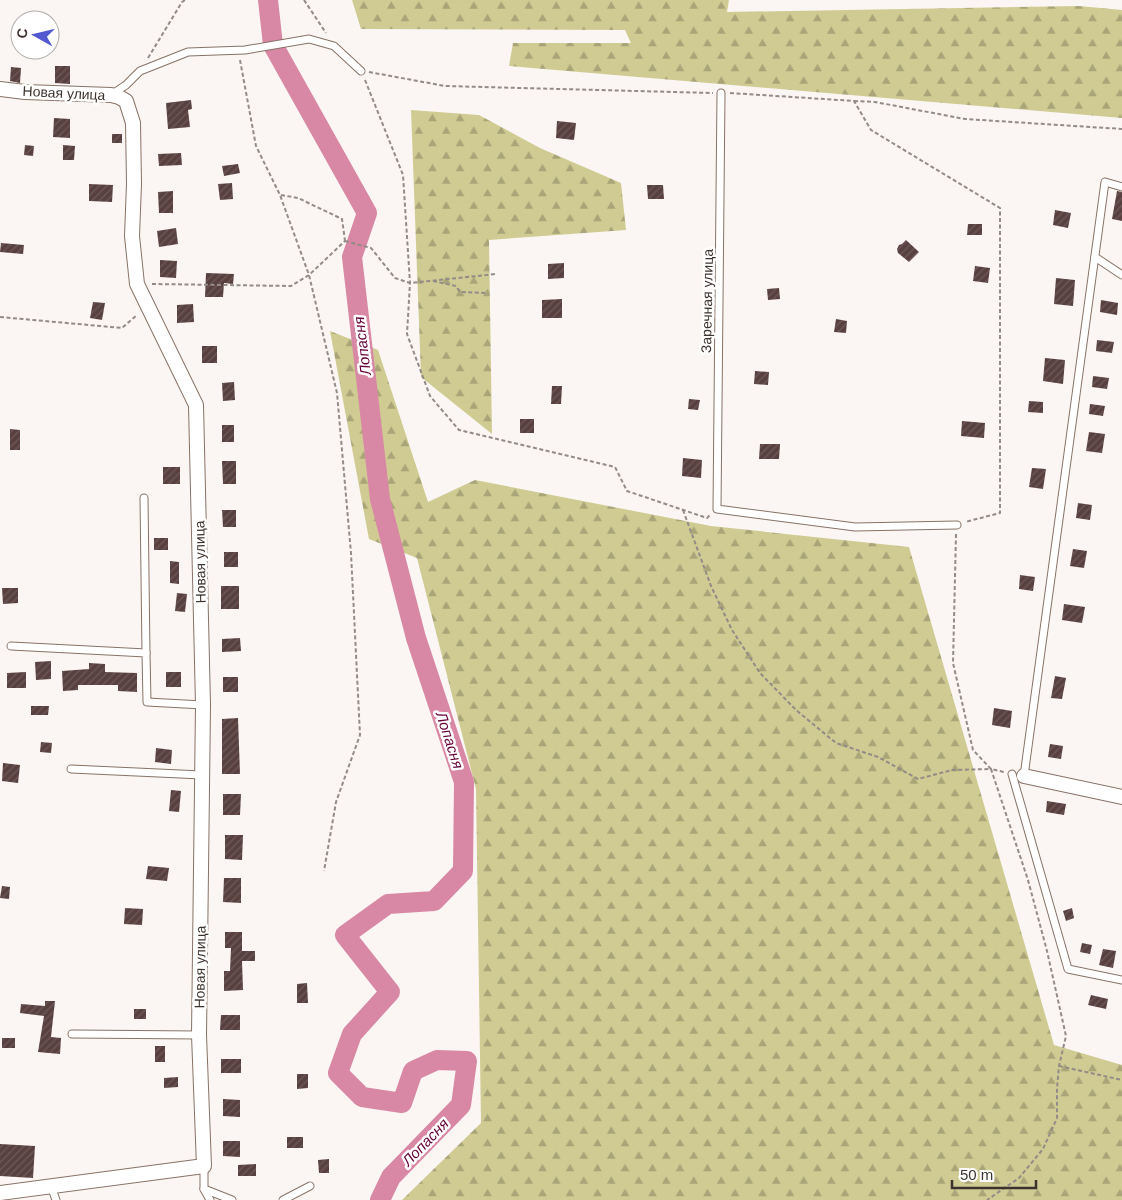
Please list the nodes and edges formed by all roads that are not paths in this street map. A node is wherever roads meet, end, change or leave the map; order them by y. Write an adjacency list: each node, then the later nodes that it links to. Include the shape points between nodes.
1 (361, 71): 4 (lane, via 334,46 309,39 241,50 188,52 140,71)
2 (0, 89): 4 (street, Новая улица)
3 (721, 93): 9 (lane, Заречная улица, via 717,509 855,527)
4 (111, 95): 12 (street, Новая улица, via 126,100 133,123 132,236 137,284 196,405)
5 (1122, 187): 6 (lane, via 1105,182)
6 (1095, 257): 7 (lane); 15 (lane)
7 (1122, 275)
8 (144, 498): 11 (lane)
9 (957, 526)
10 (11, 646): 11 (lane)
11 (146, 653): 12 (lane, via 147,702)
12 (203, 705): 14 (street, Новая улица)
13 (71, 769): 14 (lane)
14 (202, 775): 19 (street, Новая улица)
15 (1018, 775): 16 (street); 17 (lane, via 1068,969)
16 (1122, 797)
17 (1122, 980)
18 (72, 1034): 19 (lane)
19 (200, 1035): 20 (street, Новая улица)
20 (204, 1166): 21 (street); 23 (lane)
21 (51, 1186): 24 (street); 25 (lane)
22 (310, 1186): 28 (lane)
23 (204, 1190): 26 (lane); 27 (lane)
24 (0, 1193)
25 (56, 1200)
26 (210, 1200)
27 (232, 1200)
28 (283, 1200)

